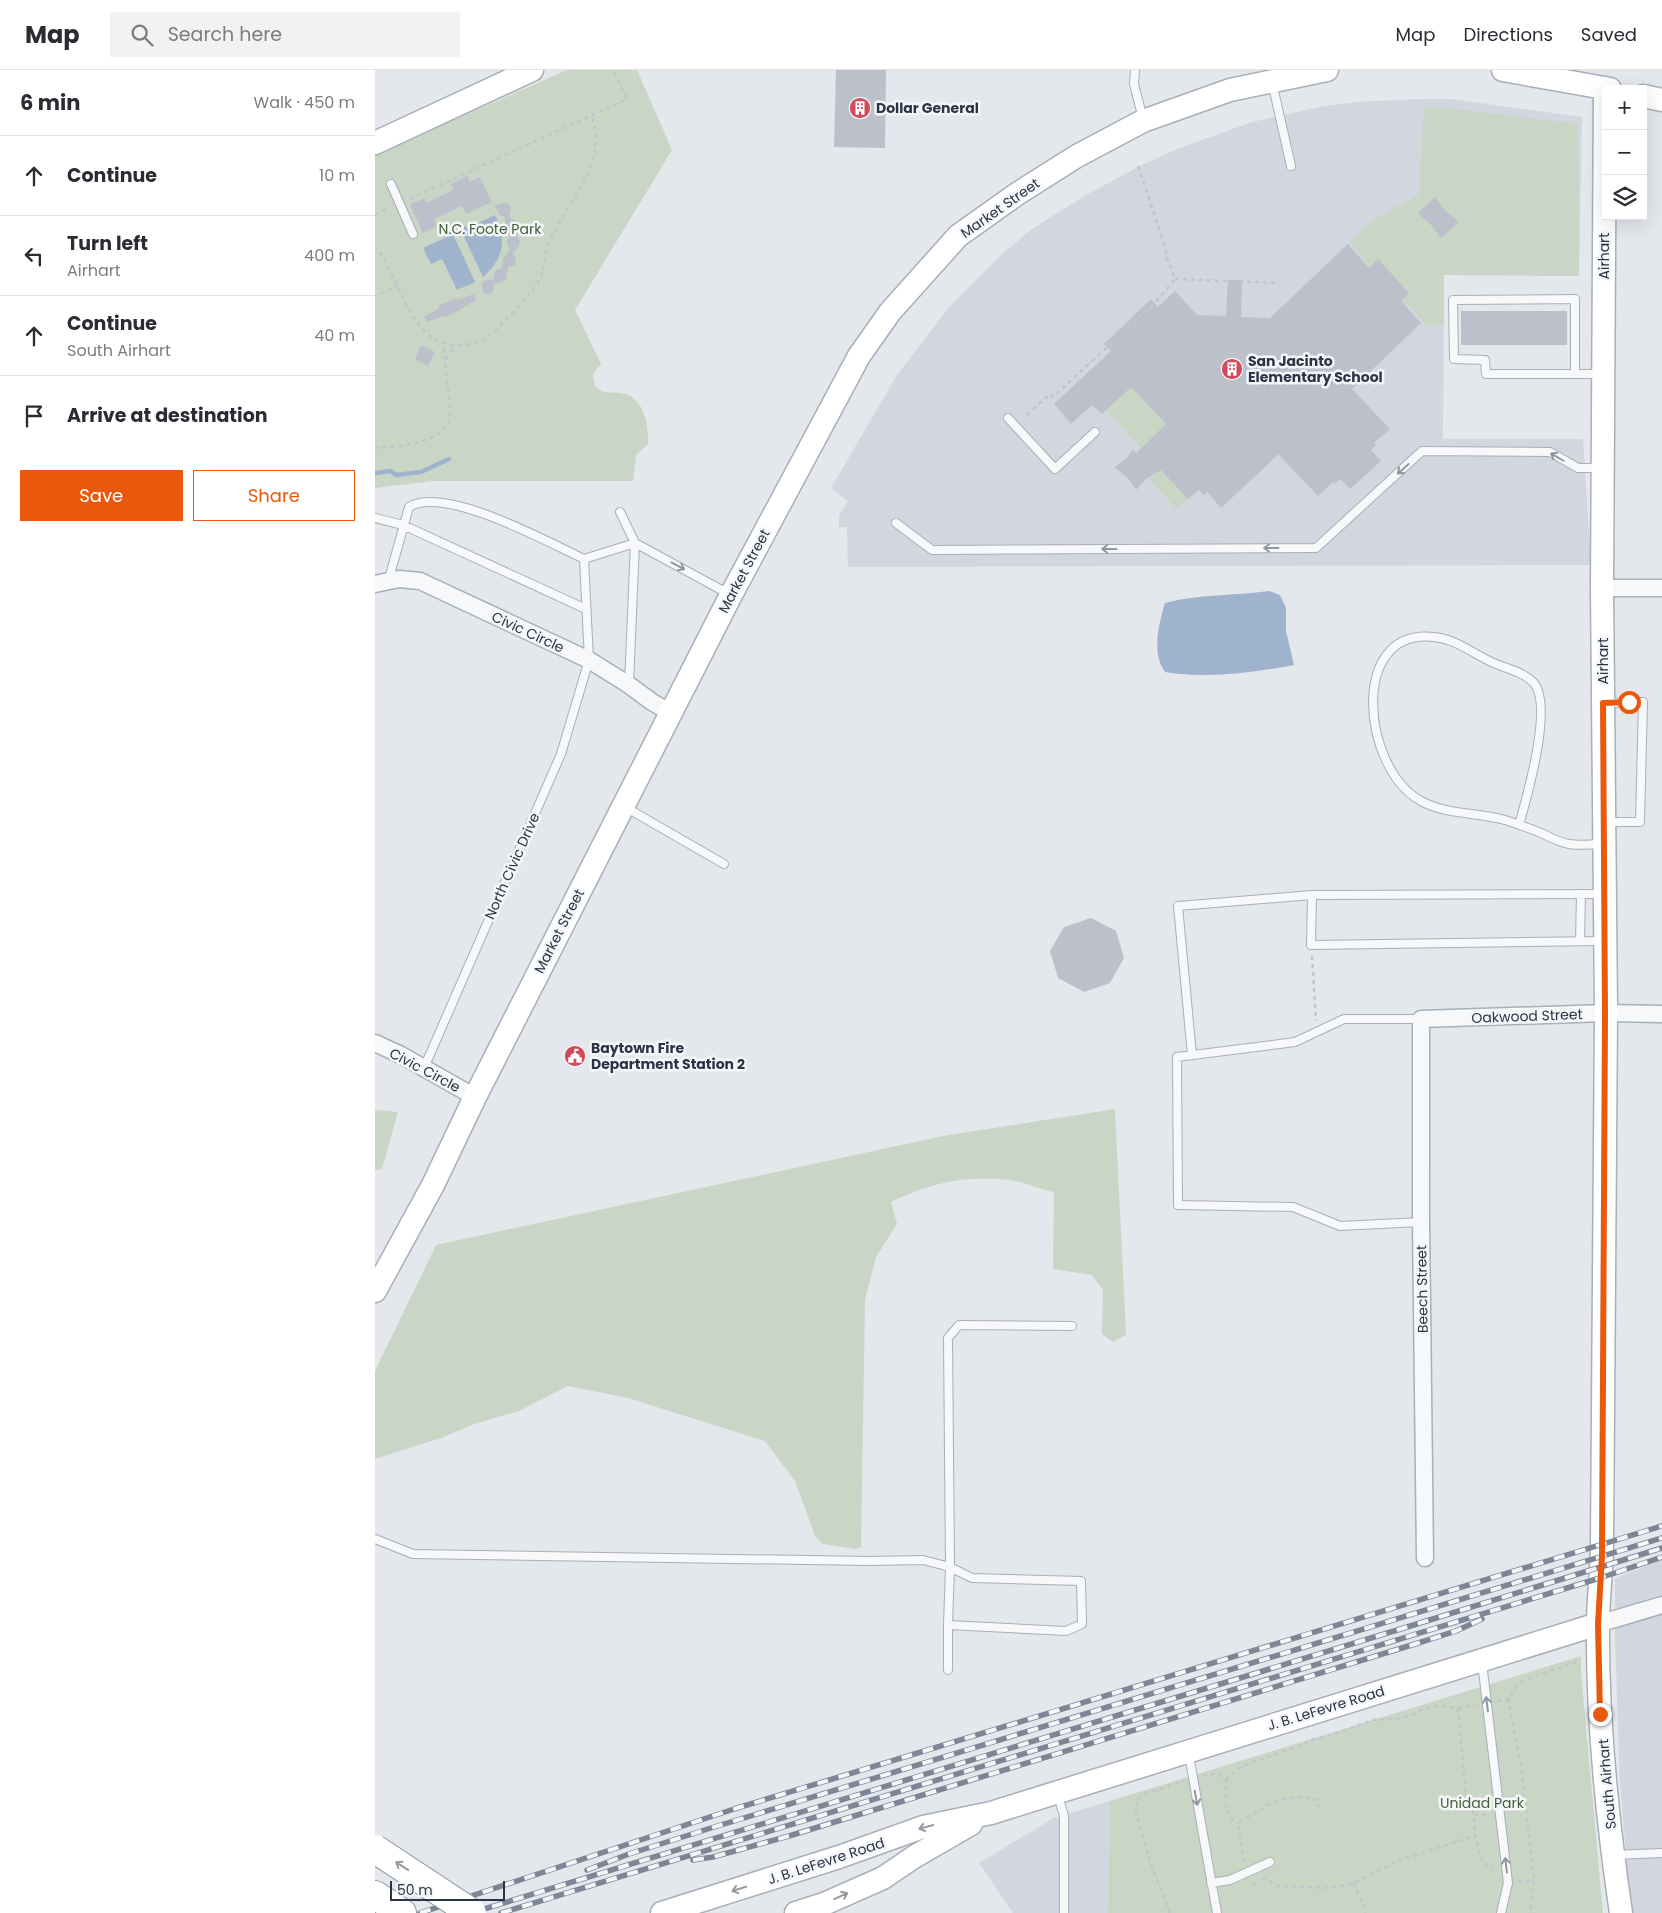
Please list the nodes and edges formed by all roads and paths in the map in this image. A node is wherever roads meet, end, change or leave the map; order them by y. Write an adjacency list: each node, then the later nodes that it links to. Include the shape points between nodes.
1 (532, 70): 16 (street)
2 (613, 70): 13 (path, via 627,99)
3 (1135, 70): 14 (lane, via 1134,84)
4 (1236, 70): 10 (street)
5 (1327, 70): 7 (street, Market Street)
6 (1503, 70): 9 (street)
7 (1304, 72): 8 (street, Market Street)
8 (1271, 75): 10 (street, Market Street); 18 (lane)
9 (1602, 87)
10 (1221, 93): 14 (street, Market Street)
11 (1647, 97): 12 (street)
12 (1662, 100)
13 (592, 115): 20 (path); 29 (path, via 596,140 594,158 546,249 545,265 539,280 490,334 480,340)
14 (1143, 121): 47 (street, Market Street, via 1077,156 958,236 890,312 859,356)
15 (1607, 130): 32 (street, Airhart)
16 (375, 143)
17 (1138, 166): 24 (path)
18 (1291, 166)
19 (391, 184): 20 (lane)
20 (399, 204): 21 (path); 22 (lane)
21 (375, 215)
22 (413, 234)
23 (375, 246): 26 (path)
24 (1175, 279): 25 (path); 33 (path, via 1156,302 1053,397 1050,394)
25 (1276, 283)
26 (398, 285): 27 (path); 28 (path, via 415,322 428,336)
27 (381, 294)
28 (443, 343): 29 (path); 30 (path)
29 (455, 345): 30 (path)
30 (445, 360): 36 (path, via 450,407 446,426 418,442)
31 (1575, 374): 31 (lane, via 1486,374 1485,360 1454,359 1453,300 1575,299); 32 (lane)
32 (1604, 374): 37 (street, Airhart)
33 (1027, 415)
34 (1008, 418): 35 (lane, via 1055,468)
35 (1095, 432)
36 (375, 448)
37 (1603, 468): 40 (lane, one-way to 40, via 1577,468 1550,452 1422,451 1316,548 932,550); 45 (street, Airhart)
38 (621, 512): 42 (lane)
39 (375, 518): 41 (lane)
40 (896, 523)
41 (403, 525): 43 (lane, via 409,507 416,502 449,504 487,513); 44 (lane); 48 (lane)
42 (635, 543): 43 (lane); 47 (lane, one-way to 47); 50 (lane)
43 (584, 559): 48 (lane, North Civic Drive)
44 (381, 583): 49 (street, Civic Circle, via 420,581)
45 (1602, 588): 46 (street); 51 (street, Airhart)
46 (1662, 588)
47 (731, 595): 52 (street, Market Street)
48 (586, 609): 49 (lane, North Civic Drive)
49 (589, 660): 50 (street, Civic Circle); 69 (lane, North Civic Drive, via 561,754)
50 (629, 685): 52 (street, Civic Circle)
51 (1603, 703): 55 (street, Airhart); 55 (lane, via 1643,702 1640,822)
52 (671, 713): 53 (street, Market Street)
53 (624, 806): 56 (lane); 70 (street, Market Street)
54 (1519, 825): 54 (lane, via 1444,810 1421,802 1390,771 1373,718 1372,691 1384,658 1396,646 1411,637 1435,637 1464,646 1495,664 1519,672 1534,683 1541,702 1538,743); 55 (lane, via 1580,845)
55 (1604, 833): 58 (street, Airhart)
56 (724, 864)
57 (1581, 894): 58 (lane); 59 (lane); 60 (lane)
58 (1605, 894): 61 (street, Airhart)
59 (1312, 895): 62 (lane); 68 (lane, via 1178,906)
60 (1580, 941): 61 (lane); 62 (lane)
61 (1605, 941): 63 (street, Airhart)
62 (1311, 945): 66 (path)
63 (1605, 1014): 64 (street, Oakwood Street); 65 (street, Oakwood Street); 78 (street, Airhart, via 1602,1556)
64 (1662, 1014)
65 (1421, 1019): 66 (lane, via 1344,1020); 71 (street, Beech Street)
66 (1317, 1032): 68 (lane, via 1295,1042)
67 (375, 1044): 69 (street, Civic Circle)
68 (1192, 1055): 71 (lane, via 1177,1057 1178,1205 1293,1207 1340,1226)
69 (423, 1068): 70 (street, Civic Circle)
70 (475, 1097): 72 (street, Market Street, via 433,1185)
71 (1421, 1222): 75 (street, Beech Street)
72 (375, 1291)
73 (1072, 1326): 76 (lane, via 959,1325 948,1338)
74 (375, 1539): 76 (lane, via 413,1554 923,1560)
75 (1425, 1558)
76 (950, 1566): 79 (lane); 79 (lane, via 972,1578 1081,1581 1083,1618 1082,1624 1066,1631)
77 (1662, 1605): 78 (street, J. B. LeFevre Road)
78 (1598, 1624): 81 (street, J. B. LeFevre Road); 98 (street, South Airhart, via 1600,1714)
79 (947, 1626): 82 (lane)
80 (1583, 1659): 83 (path, via 1527,1679)
81 (1482, 1661): 84 (lane); 86 (street, J. B. LeFevre Road)
82 (948, 1670)
83 (1508, 1699): 84 (path); 102 (path, via 1521,1766)
84 (1487, 1702): 85 (path); 92 (lane, one-way to 84)
85 (1458, 1708): 88 (path, via 1433,1707 1405,1717 1373,1720 1249,1763); 93 (path, via 1466,1797)
86 (1188, 1750): 87 (lane); 89 (street, J. B. LeFevre Road)
87 (1193, 1778): 88 (path, via 1213,1774); 103 (lane, one-way to 103); 112 (path, via 1137,1800 1136,1813 1151,1864)
88 (1226, 1780): 94 (path, via 1229,1817)
89 (1057, 1791): 91 (street, J. B. LeFevre Road); 111 (lane, via 1064,1816)
90 (1318, 1811): 94 (path, via 1318,1801 1298,1796 1274,1802)
91 (991, 1813): 107 (street, J. B. LeFevre Road, one-way to 107, via 923,1828); 110 (street, J. B. LeFevre Road, one-way to 91, via 883,1878)
92 (1500, 1813): 93 (path); 100 (lane, one-way to 92)
93 (1473, 1815): 95 (path)
94 (1238, 1823): 101 (path, via 1245,1865)
95 (1475, 1836): 100 (path, via 1483,1863 1488,1867); 104 (path, via 1400,1860)
96 (375, 1849): 109 (highway, one-way to 96, bridge)
97 (1662, 1853): 98 (lane)
98 (1613, 1855): 117 (street, South Airhart)
99 (1269, 1862): 101 (lane)
100 (1506, 1867): 105 (lane)
101 (1252, 1870): 103 (lane, via 1230,1880); 104 (path, via 1263,1880 1279,1886 1329,1888)
102 (1534, 1880): 105 (path); 116 (path)
103 (1211, 1883): 113 (lane)
104 (1353, 1883): 114 (path)
105 (1508, 1883): 115 (lane)
106 (375, 1895): 108 (highway)
107 (678, 1911)
108 (402, 1913)
109 (472, 1913)
110 (797, 1913)
111 (1064, 1913)
112 (1171, 1913)
113 (1217, 1913)
114 (1365, 1913)
115 (1501, 1913)
116 (1530, 1913)
117 (1621, 1913)

